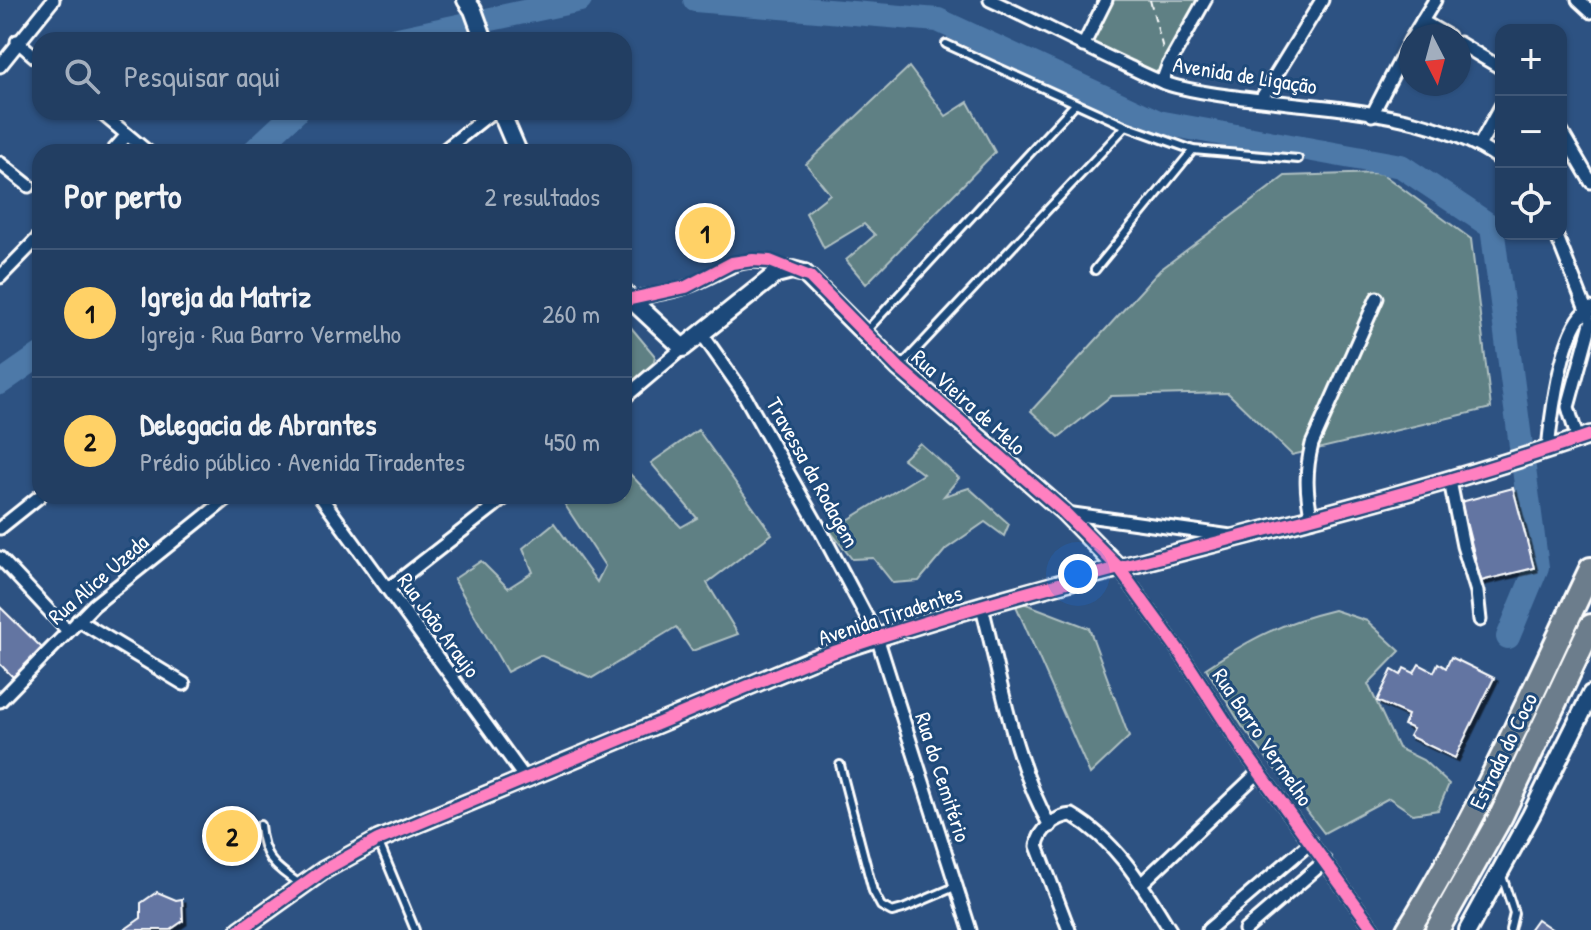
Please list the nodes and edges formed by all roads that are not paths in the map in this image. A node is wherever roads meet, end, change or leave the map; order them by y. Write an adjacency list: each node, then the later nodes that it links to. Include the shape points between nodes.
1 (1106, 0): 17 (street)
2 (1205, 0): 23 (street)
3 (1322, 0): 24 (street)
4 (1435, 0): 10 (street)
5 (1578, 0): 9 (street)
6 (993, 1): 17 (street, Avenida de Ligação)
7 (47, 2): 16 (street)
8 (470, 7): 13 (street)
9 (1591, 12)
10 (1422, 21): 11 (street); 12 (street)
11 (1420, 24)
12 (1427, 24)
13 (480, 32)
14 (0, 44): 16 (street)
15 (946, 44): 25 (lane)
16 (15, 45): 19 (street); 22 (street)
17 (1083, 46): 23 (street, Avenida de Ligação)
18 (1471, 50): 21 (street)
19 (32, 56)
20 (1399, 63): 26 (street)
21 (1495, 64)
22 (0, 66)
23 (1162, 82): 24 (street, Avenida de Ligação)
24 (1261, 99): 26 (street, Avenida de Ligação)
25 (1075, 104): 31 (lane); 55 (lane)
26 (1372, 115): 38 (street, Avenida de Ligação, via 1453,134)
27 (1495, 117): 38 (street)
28 (109, 120): 32 (street)
29 (482, 120): 36 (street)
30 (504, 120): 37 (street)
31 (1126, 126): 39 (lane); 58 (lane)
32 (127, 135): 34 (street); 35 (street)
33 (1567, 141): 43 (street)
34 (119, 144)
35 (138, 144)
36 (452, 144)
37 (515, 144)
38 (1479, 146): 40 (street, Avenida de Ligação)
39 (1193, 150): 41 (lane); 48 (lane)
40 (1495, 156)
41 (1298, 159)
42 (0, 163): 44 (street)
43 (1591, 182)
44 (29, 186)
45 (1559, 240): 53 (street)
46 (32, 244): 49 (street)
47 (792, 270): 50 (street, via 770,261 732,263 686,287); 55 (street, Rua Vieira de Melo, via 810,277); 56 (street, via 776,274)
48 (1095, 270)
49 (0, 277)
50 (632, 295)
51 (1377, 298): 70 (street, via 1312,444 1305,487)
52 (632, 300): 57 (street)
53 (1588, 308): 54 (street); 59 (street, via 1572,332)
54 (1591, 323): 60 (street)
55 (865, 332): 58 (street, Rua Vieira de Melo)
56 (702, 334): 57 (street); 82 (street, Travessa da Rodagem, via 742,391)
57 (683, 348): 61 (street)
58 (899, 368): 69 (street, Rua Vieira de Melo)
59 (1561, 372): 60 (street); 63 (street)
60 (1575, 377): 62 (street, via 1568,407)
61 (632, 391)
62 (1584, 438): 63 (street, Avenida Tiradentes)
63 (1543, 451): 64 (street, Avenida Tiradentes)
64 (1450, 481): 70 (street, Avenida Tiradentes); 79 (street)
65 (32, 502): 71 (street)
66 (220, 504): 78 (street, Rua Alice Uzeda)
67 (326, 504): 76 (street, Rua João Araujo)
68 (487, 504): 76 (street)
69 (1064, 512): 72 (street); 74 (street, Rua Vieira de Melo)
70 (1312, 520): 72 (street, Avenida Tiradentes)
71 (0, 528)
72 (1243, 537): 74 (street, Avenida Tiradentes)
73 (0, 558): 81 (street)
74 (1118, 567): 77 (street, Avenida Tiradentes); 89 (street, Rua Barro Vermelho)
75 (1591, 569): 108 (highway, Estrada do Coco, via 1490,779)
76 (389, 588): 90 (street, Rua João Araujo)
77 (982, 607): 82 (street, Avenida Tiradentes); 92 (street, via 1033,797)
78 (78, 620): 81 (street, Rua Alice Uzeda); 83 (street)
79 (1480, 620)
80 (1591, 626): 109 (highway, Estrada do Coco, via 1501,816)
81 (67, 630): 85 (street, Rua Alice Uzeda)
82 (877, 637): 90 (street, Avenida Tiradentes); 99 (street, Rua do Cemitério)
83 (184, 684)
84 (1591, 694): 87 (street)
85 (0, 701)
86 (1591, 714): 87 (street)
87 (1576, 725): 96 (street)
88 (840, 765): 99 (lane, via 881,906 892,912)
89 (1259, 772): 94 (street, Rua Barro Vermelho); 97 (street)
90 (525, 778): 93 (street, Avenida Tiradentes)
91 (260, 825): 98 (lane, via 269,860)
92 (1050, 826): 97 (street, via 1067,815 1085,822 1128,862); 103 (street, via 1040,833 1037,846)
93 (378, 840): 98 (street, Avenida Tiradentes); 101 (lane)
94 (1311, 842): 95 (street, Rua Barro Vermelho); 105 (street)
95 (1325, 861): 106 (street); 107 (street, Rua Barro Vermelho)
96 (1501, 872): 110 (street); 111 (lane, via 1514,913)
97 (1142, 883): 104 (street)
98 (301, 885): 100 (street, Avenida Tiradentes)
99 (957, 886): 102 (street, Rua do Cemitério)
100 (242, 929)
101 (415, 930)
102 (970, 930)
103 (1069, 930)
104 (1170, 930)
105 (1208, 930)
106 (1245, 930)
107 (1374, 930)
108 (1408, 930)
109 (1437, 930)
110 (1468, 930)
111 (1510, 930)

